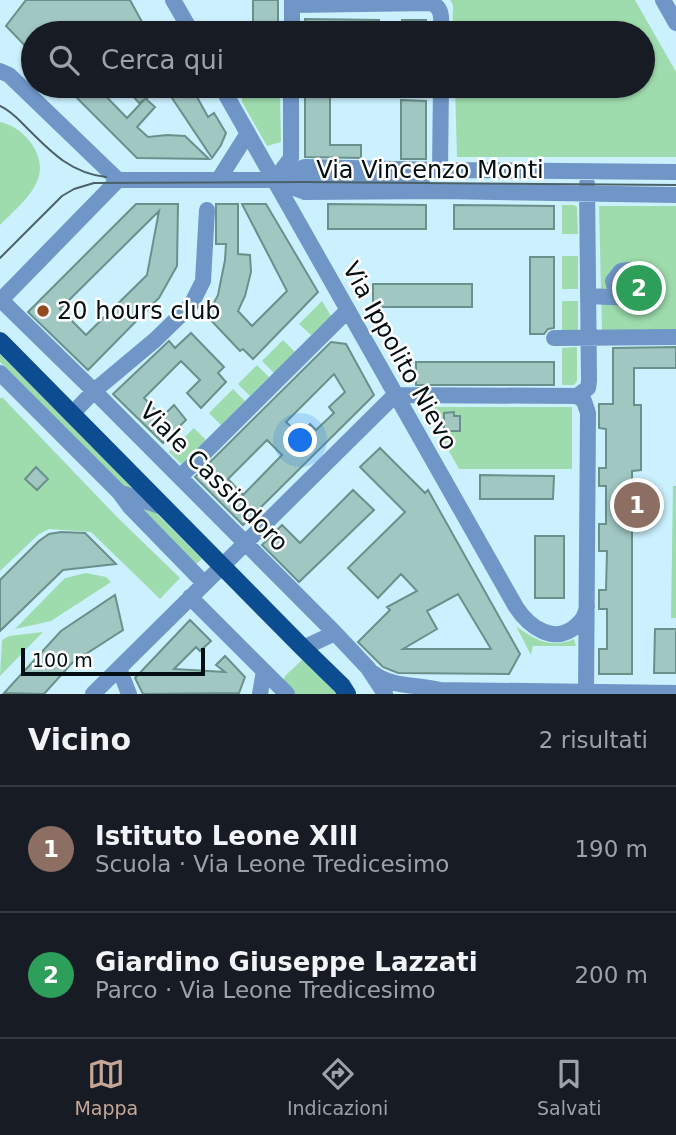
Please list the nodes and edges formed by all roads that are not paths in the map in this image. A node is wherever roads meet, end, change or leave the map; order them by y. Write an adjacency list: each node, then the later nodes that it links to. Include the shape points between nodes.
1 (173, 0): 4 (street)
2 (663, 0): 7 (street)
3 (292, 2): 5 (street); 6 (street, via 431,3 441,10)
4 (185, 21)
5 (292, 21)
6 (441, 21)
7 (676, 23)
8 (0, 71): 9 (street)
9 (21, 87)
10 (33, 98): 18 (street)
11 (228, 98): 14 (street, Via Ippolito Nievo)
12 (291, 98): 19 (street, via 291,158)
13 (441, 98): 15 (street)
14 (248, 134): 17 (street); 19 (street, Via Ippolito Nievo)
15 (440, 170): 19 (street, Via Vincenzo Monti, via 305,167); 21 (street, Via Vincenzo Monti)
16 (676, 172): 21 (street, Via Vincenzo Monti)
17 (214, 179): 18 (street, Via Vincenzo Monti); 19 (street, Via Vincenzo Monti); 32 (street, via 207,207 203,281 191,305)
18 (118, 180): 25 (street)
19 (274, 180): 21 (street, Via Vincenzo Monti, via 305,192); 26 (street, Via Ippolito Nievo)
20 (676, 181): 21 (street)
21 (587, 182): 22 (street, Via Vincenzo Monti); 24 (street)
22 (676, 195)
23 (616, 292): 24 (street, via 613,281 621,271 630,270 642,280 641,289 631,298)
24 (588, 296): 27 (street)
25 (0, 301): 32 (street, Viale Cassiodoro)
26 (348, 310): 33 (street, Via Ippolito Nievo); 36 (street)
27 (588, 337): 28 (street); 29 (street); 34 (street, via 588,388)
28 (676, 337)
29 (554, 338)
30 (0, 341): 35 (main road)
31 (0, 373): 37 (street)
32 (94, 391): 35 (street); 36 (street, Viale Cassiodoro)
33 (395, 395): 34 (street); 39 (street); 43 (street, Via Ippolito Nievo, via 512,601 531,625 552,635 566,633 575,628)
34 (577, 396): 43 (street, via 589,413)
35 (72, 414): 38 (main road)
36 (180, 477): 39 (street, Viale Cassiodoro)
37 (119, 492): 38 (street); 41 (street)
38 (165, 508): 40 (main road)
39 (244, 542): 40 (street); 44 (street, Viale Cassiodoro)
40 (222, 565): 41 (street); 45 (main road)
41 (204, 583): 42 (street)
42 (190, 597): 46 (street); 48 (street)
43 (587, 606): 51 (street)
44 (335, 633): 45 (street); 47 (street, Viale Cassiodoro)
45 (303, 648): 49 (main road)
46 (119, 668): 53 (street); 54 (street)
47 (368, 668): 50 (street, via 387,682); 58 (street, Viale Cassiodoro)
48 (264, 671): 55 (street); 56 (street)
49 (345, 690): 57 (main road, via 356,689)
50 (434, 692): 51 (street)
51 (587, 693): 52 (street)
52 (676, 693)
53 (93, 694)
54 (130, 694)
55 (260, 694)
56 (287, 694)
57 (361, 694)
58 (385, 694)

